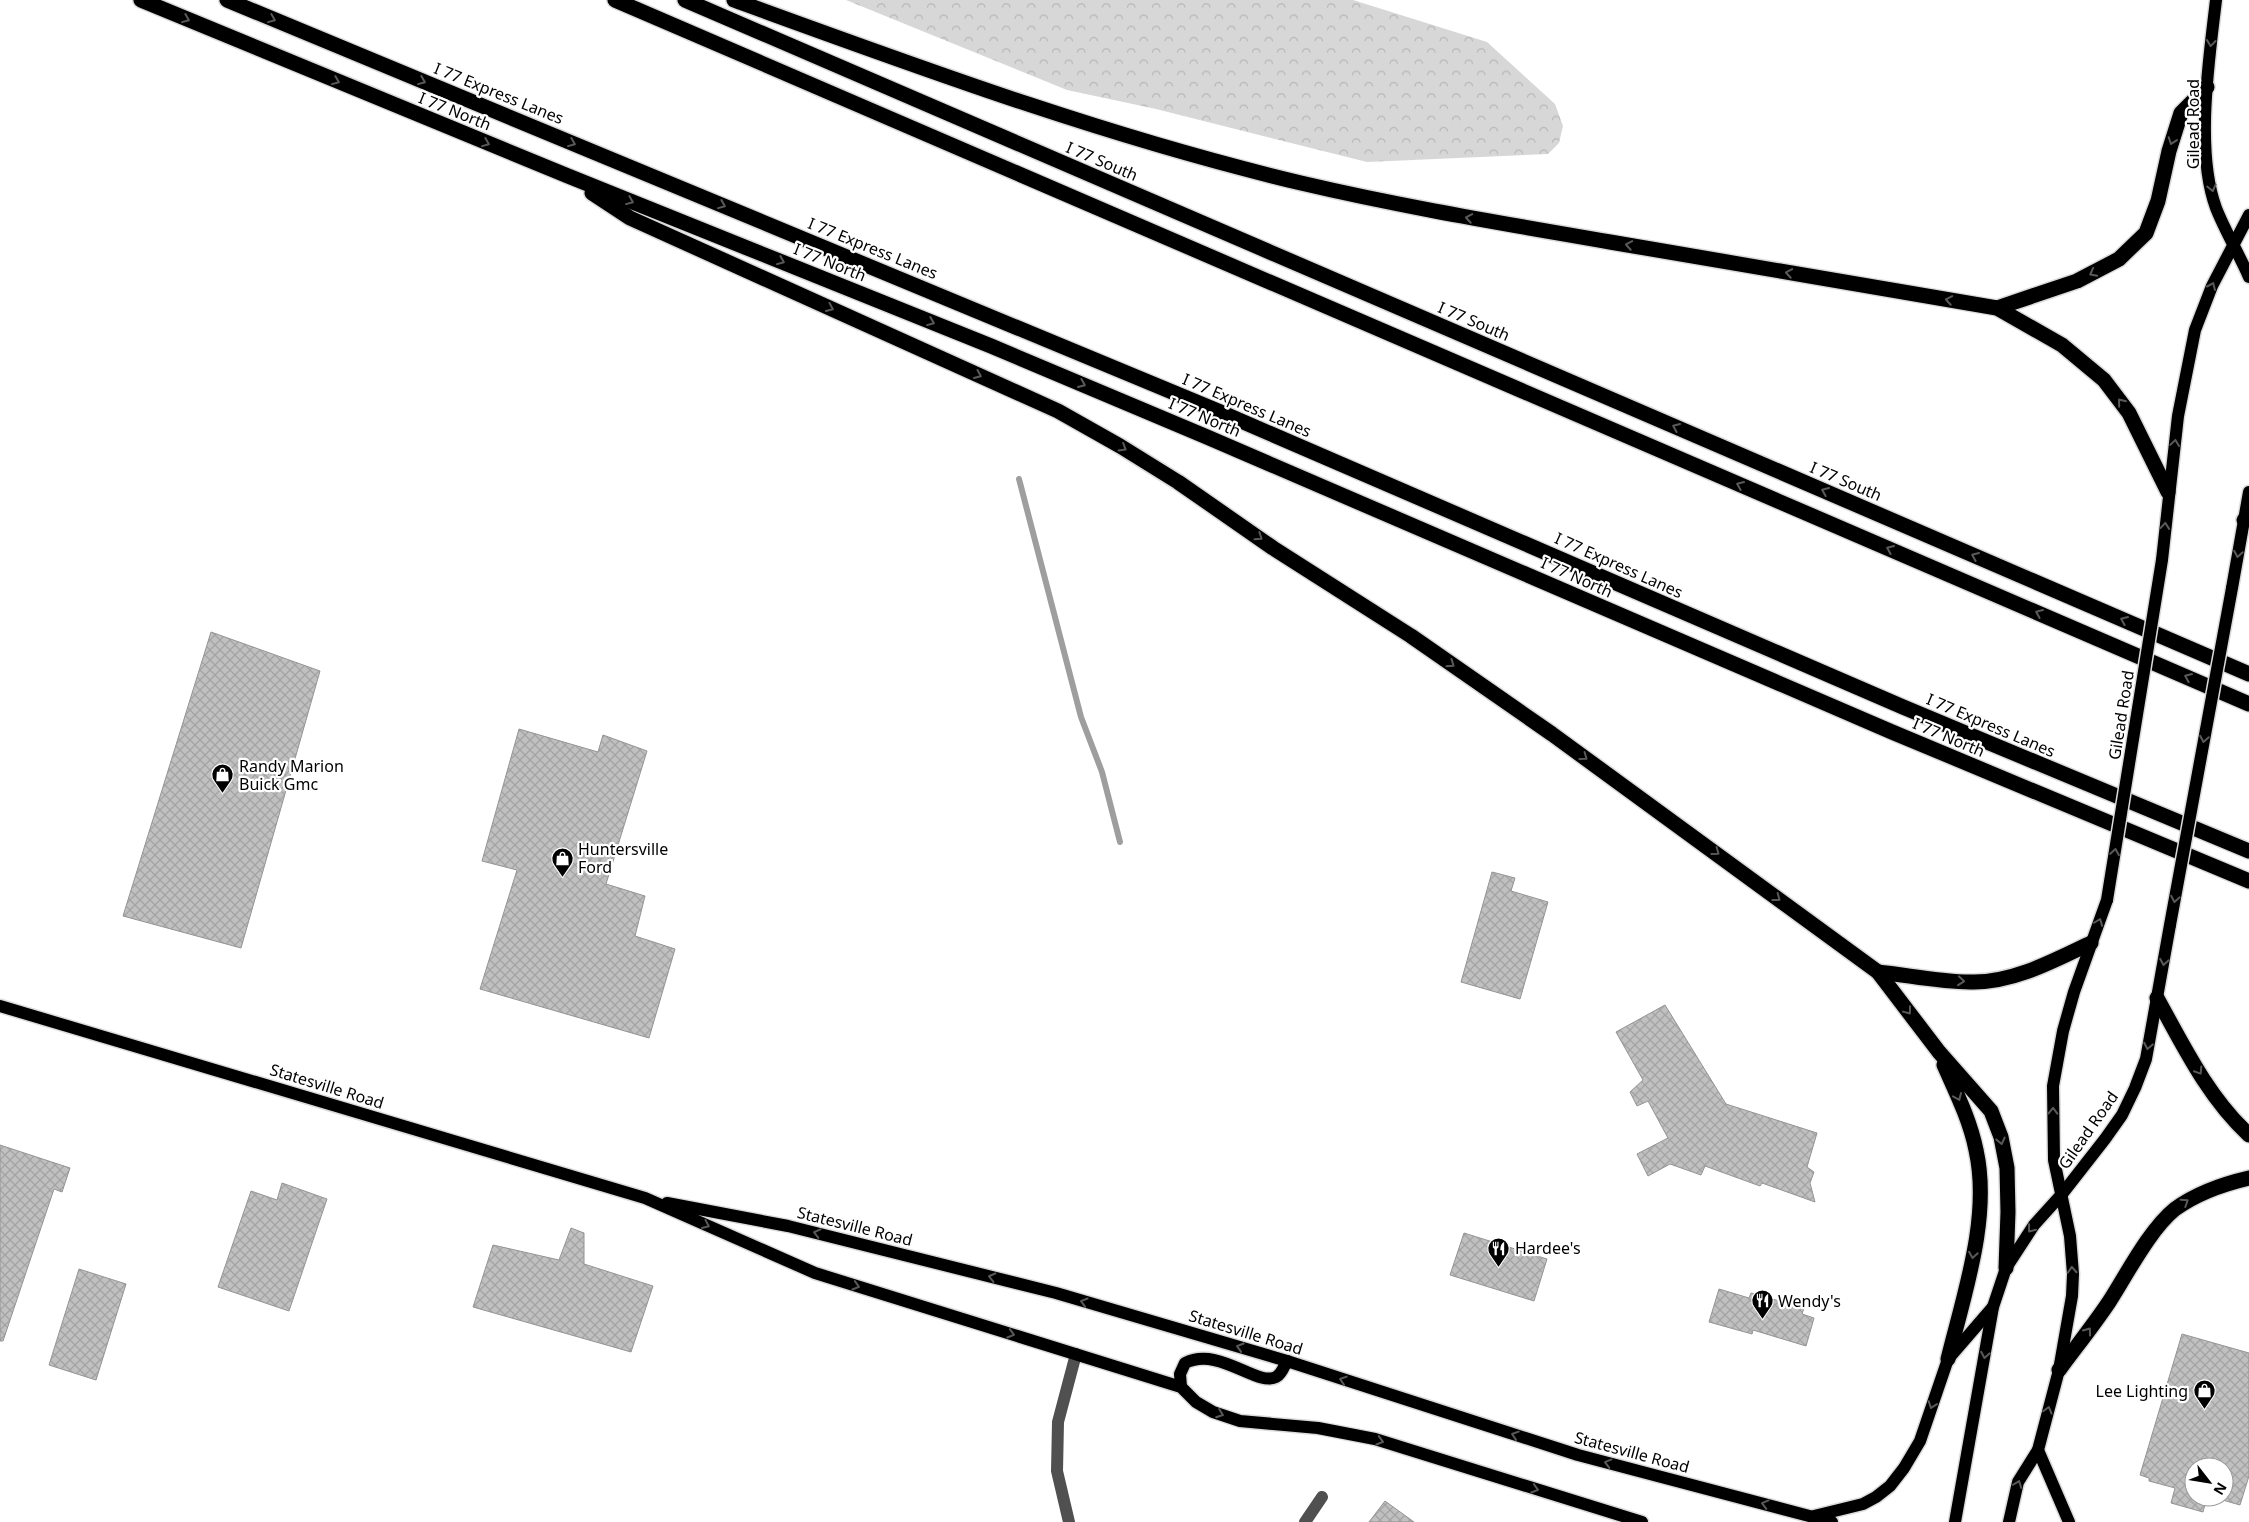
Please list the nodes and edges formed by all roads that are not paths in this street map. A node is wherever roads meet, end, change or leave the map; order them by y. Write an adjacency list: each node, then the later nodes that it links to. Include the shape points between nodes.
1 (141, 0): 8 (highway, I 77 North, one-way to 8)
2 (227, 0): 18 (highway, I 77 Express Lanes, one-way to 18, via 1218,411 1903,707)
3 (615, 0): 17 (highway, one-way to 3)
4 (685, 0): 16 (highway, I 77 South, one-way to 4)
5 (734, 0): 12 (highway, one-way to 5, via 1474,219 1290,181 1021,104)
6 (2216, 0): 7 (main road, Gilead Road, one-way to 7)
7 (2207, 87): 10 (main road, Gilead Road, one-way to 10, via 2206,156 2210,181 2216,208); 12 (highway, one-way to 12, via 2181,113 2168,151 2158,201 2146,233 2119,259 2077,281)
8 (568, 176): 19 (highway, I 77 North, one-way to 19, via 1018,357 1892,732); 21 (highway, one-way to 21, via 630,218 1058,411 1120,446 1411,636)
9 (2249, 215): 10 (main road, Gilead Road)
10 (2234, 243): 11 (main road, Gilead Road); 13 (main road, Gilead Road, one-way to 10, via 2195,330)
11 (2249, 277)
12 (1997, 308): 13 (highway, one-way to 12, via 2129,413 2104,380 2062,345)
13 (2168, 492): 20 (main road, Gilead Road, one-way to 13, bridge, via 2107,900 2162,560)
14 (2249, 492): 15 (main road, Gilead Road)
15 (2247, 518): 22 (main road, Gilead Road, one-way to 22, bridge)
16 (2249, 674)
17 (2249, 704)
18 (2249, 851)
19 (2249, 881)
20 (2091, 943): 21 (highway, one-way to 20, via 1974,982 2002,979); 27 (main road, Gilead Road, one-way to 20, via 2054,1160 2053,1086 2063,1030)
21 (1878, 972): 24 (highway, one-way to 24)
22 (2157, 998): 25 (highway, one-way to 25, via 2217,1100); 27 (main road, Gilead Road, one-way to 27, via 2146,1059 2122,1115)
23 (0, 1006): 28 (main road, Statesville Road)
24 (1939, 1052): 29 (highway, one-way to 29, via 1992,1112 2001,1137 2008,1212); 32 (highway, one-way to 32, via 1968,1121 1981,1189 1970,1271)
25 (2249, 1135)
26 (2249, 1178): 34 (highway, one-way to 26, via 2168,1216 2191,1199)
27 (2062, 1194): 29 (main road, Gilead Road, one-way to 29, via 2022,1241); 34 (main road, Gilead Road, one-way to 27, via 2073,1274)
28 (645, 1198): 31 (main road, Statesville Road, one-way to 31, via 815,1273); 33 (main road, Statesville Road, one-way to 28, via 1056,1293 808,1230)
29 (2006, 1268): 30 (main road, Gilead Road)
30 (1993, 1307): 32 (main road); 43 (main road, Gilead Road, one-way to 43)
31 (1076, 1354): 35 (main road, Statesville Road); 39 (street, via 1058,1422 1056,1471)
32 (1948, 1359): 38 (main road, one-way to 38, via 1920,1441 1890,1486 1863,1504)
33 (1287, 1361): 35 (main road, via 1276,1378 1266,1378 1214,1359 1199,1357 1185,1363 1180,1374); 38 (main road, Statesville Road, one-way to 33, via 1578,1456)
34 (2059, 1370): 36 (main road, Gilead Road, one-way to 34)
35 (1181, 1387): 41 (main road, Statesville Road, one-way to 41, via 1196,1402 1213,1412 1240,1421 1340,1431 1375,1439)
36 (2038, 1450): 44 (main road, Gilead Road, one-way to 36, via 2018,1482); 45 (main road)
37 (1322, 1497): 40 (street)
38 (1812, 1517): 42 (main road, Statesville Road)
39 (1069, 1522)
40 (1304, 1522)
41 (1642, 1522)
42 (1832, 1522)
43 (1955, 1522)
44 (2009, 1522)
45 (2069, 1522)

